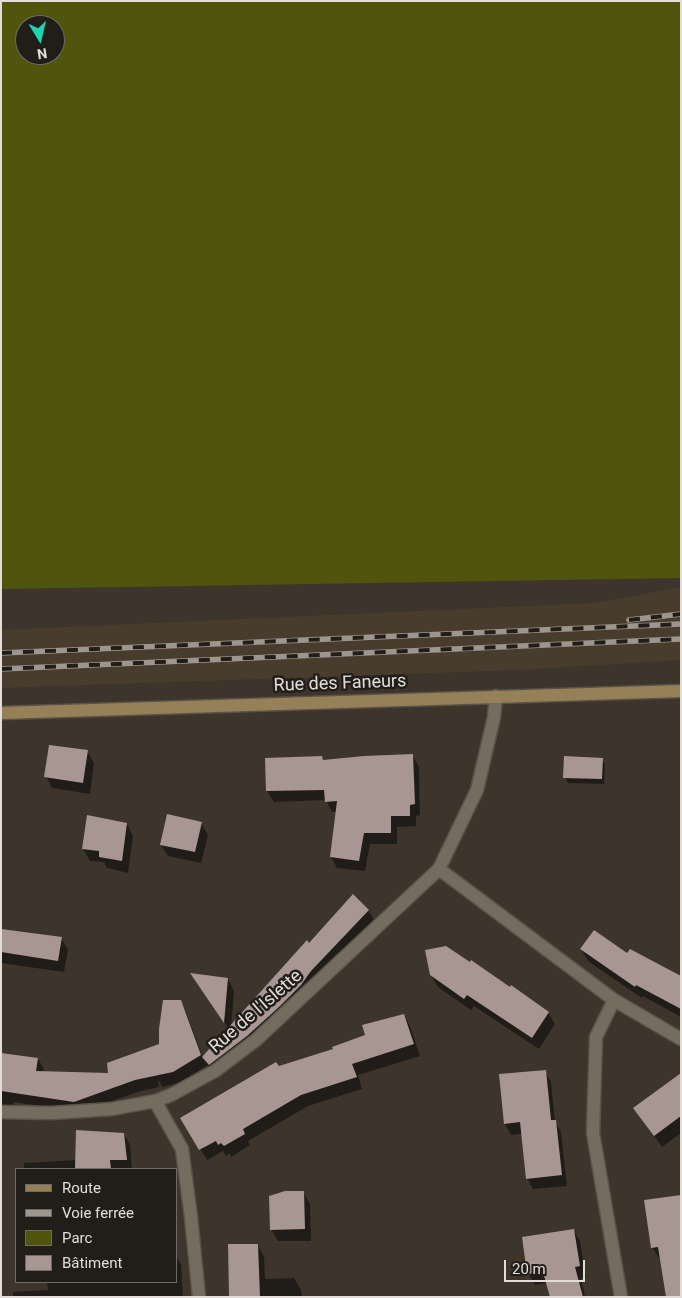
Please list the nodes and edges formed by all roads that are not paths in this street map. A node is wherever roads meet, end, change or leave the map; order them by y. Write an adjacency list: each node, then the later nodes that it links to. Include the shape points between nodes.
1 (681, 691): 2 (street, Rue des Faneurs)
2 (496, 696): 3 (street, Rue des Faneurs); 4 (street, Rue de l'Islette, via 477,790)
3 (1, 713)
4 (439, 869): 5 (street); 7 (street, Rue de l'Islette, via 256,1040 215,1071)
5 (614, 1000): 6 (street); 10 (street, via 596,1037 593,1133)
6 (681, 1039)
7 (155, 1101): 8 (street, Rue de l'Islette, via 112,1109); 9 (street, via 182,1149)
8 (1, 1112)
9 (199, 1297)
10 (621, 1297)

